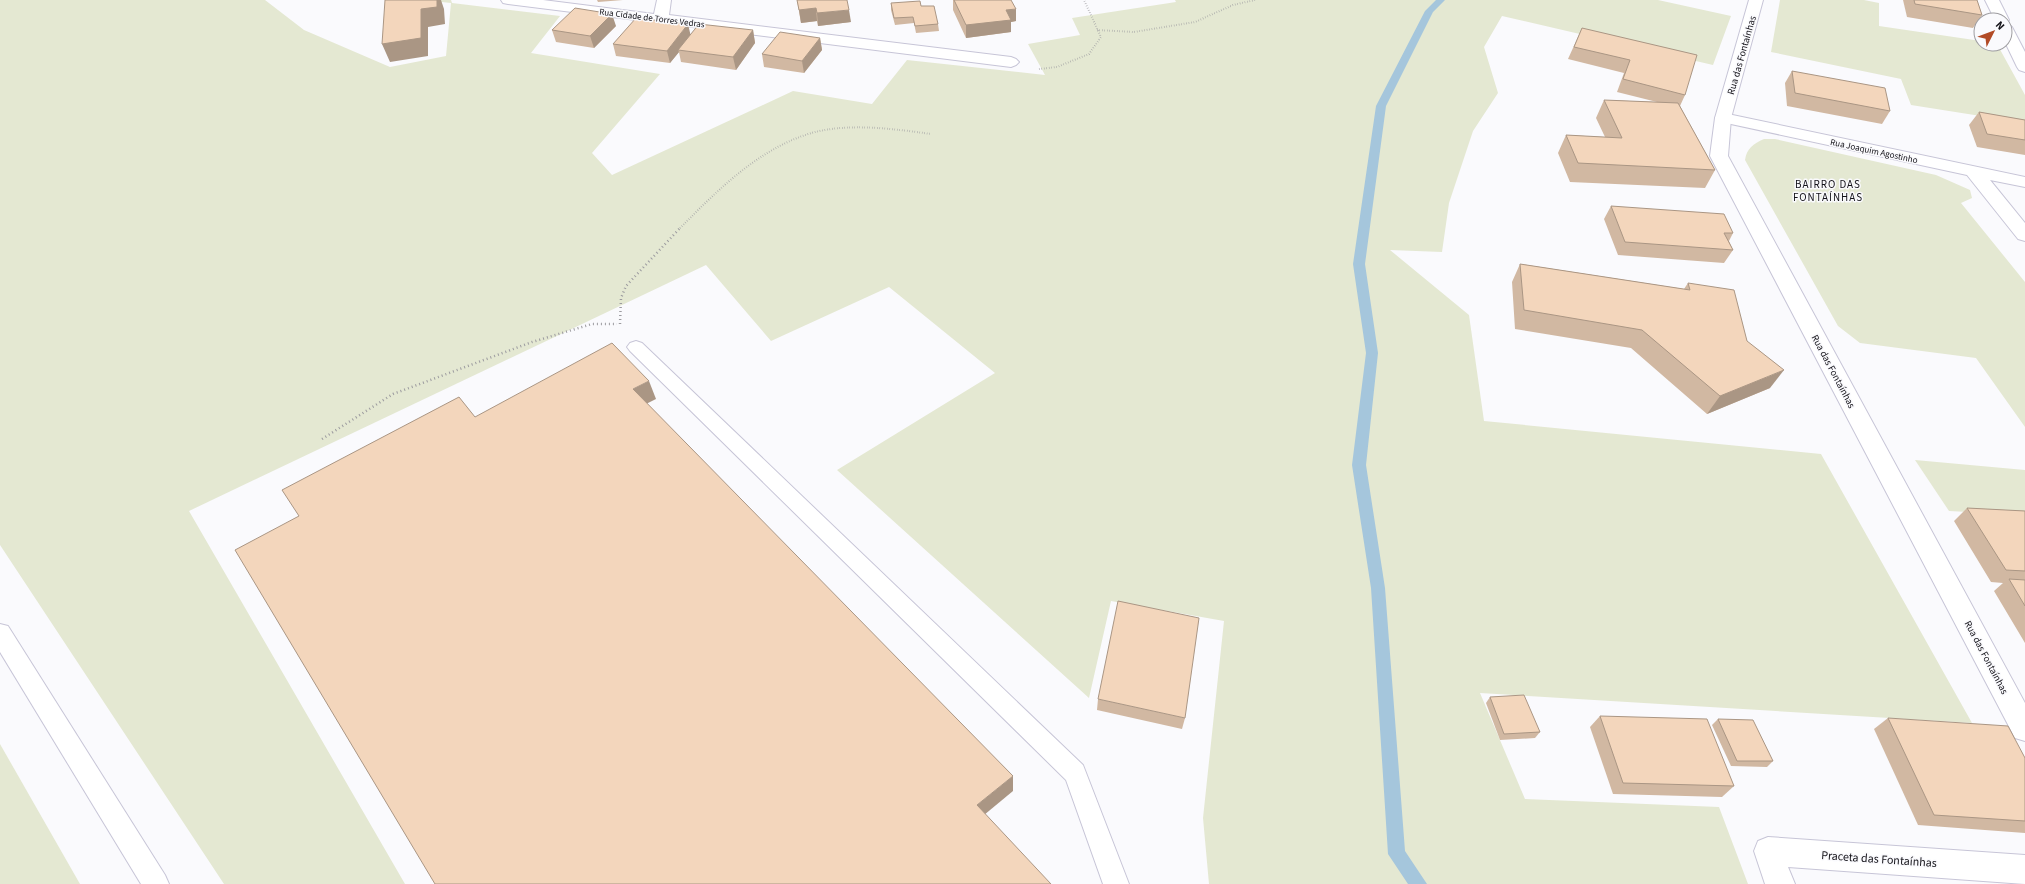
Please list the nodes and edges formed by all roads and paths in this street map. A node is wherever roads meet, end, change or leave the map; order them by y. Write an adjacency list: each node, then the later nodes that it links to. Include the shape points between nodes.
1 (508, 0): 8 (street, Rua Cidade de Torres Vedras)
2 (664, 0): 8 (street)
3 (1084, 0): 9 (path)
4 (1255, 0): 9 (path, via 1233,5 1195,22 1134,32)
5 (1756, 0): 14 (street, Rua das Fontaínhas)
6 (1992, 0): 7 (street)
7 (1998, 12)
8 (661, 19): 12 (street, Rua Cidade de Torres Vedras)
9 (1097, 30): 12 (path, via 1101,37 1089,54 1058,67 1034,69)
10 (2013, 39): 11 (street)
11 (2020, 50): 13 (street)
12 (1011, 62)
13 (2025, 67)
14 (1722, 118): 16 (street, Rua Joaquim Agostinho); 23 (street, Rua das Fontaínhas, via 1718,156)
15 (931, 134): 19 (path, via 849,129 817,132 780,144 717,190 622,291)
16 (1974, 172): 17 (street, Rua Joaquim Agostinho); 18 (street)
17 (2025, 182)
18 (2025, 235)
19 (620, 324): 20 (path); 21 (path, via 592,324 532,342 393,394)
20 (636, 347): 26 (lane, via 1075,773)
21 (322, 439)
22 (0, 633): 25 (lane)
23 (2025, 729)
24 (2025, 870): 27 (street, Praceta das Fontaínhas, via 1768,851)
25 (156, 884)
26 (1116, 884)
27 (1780, 884)

